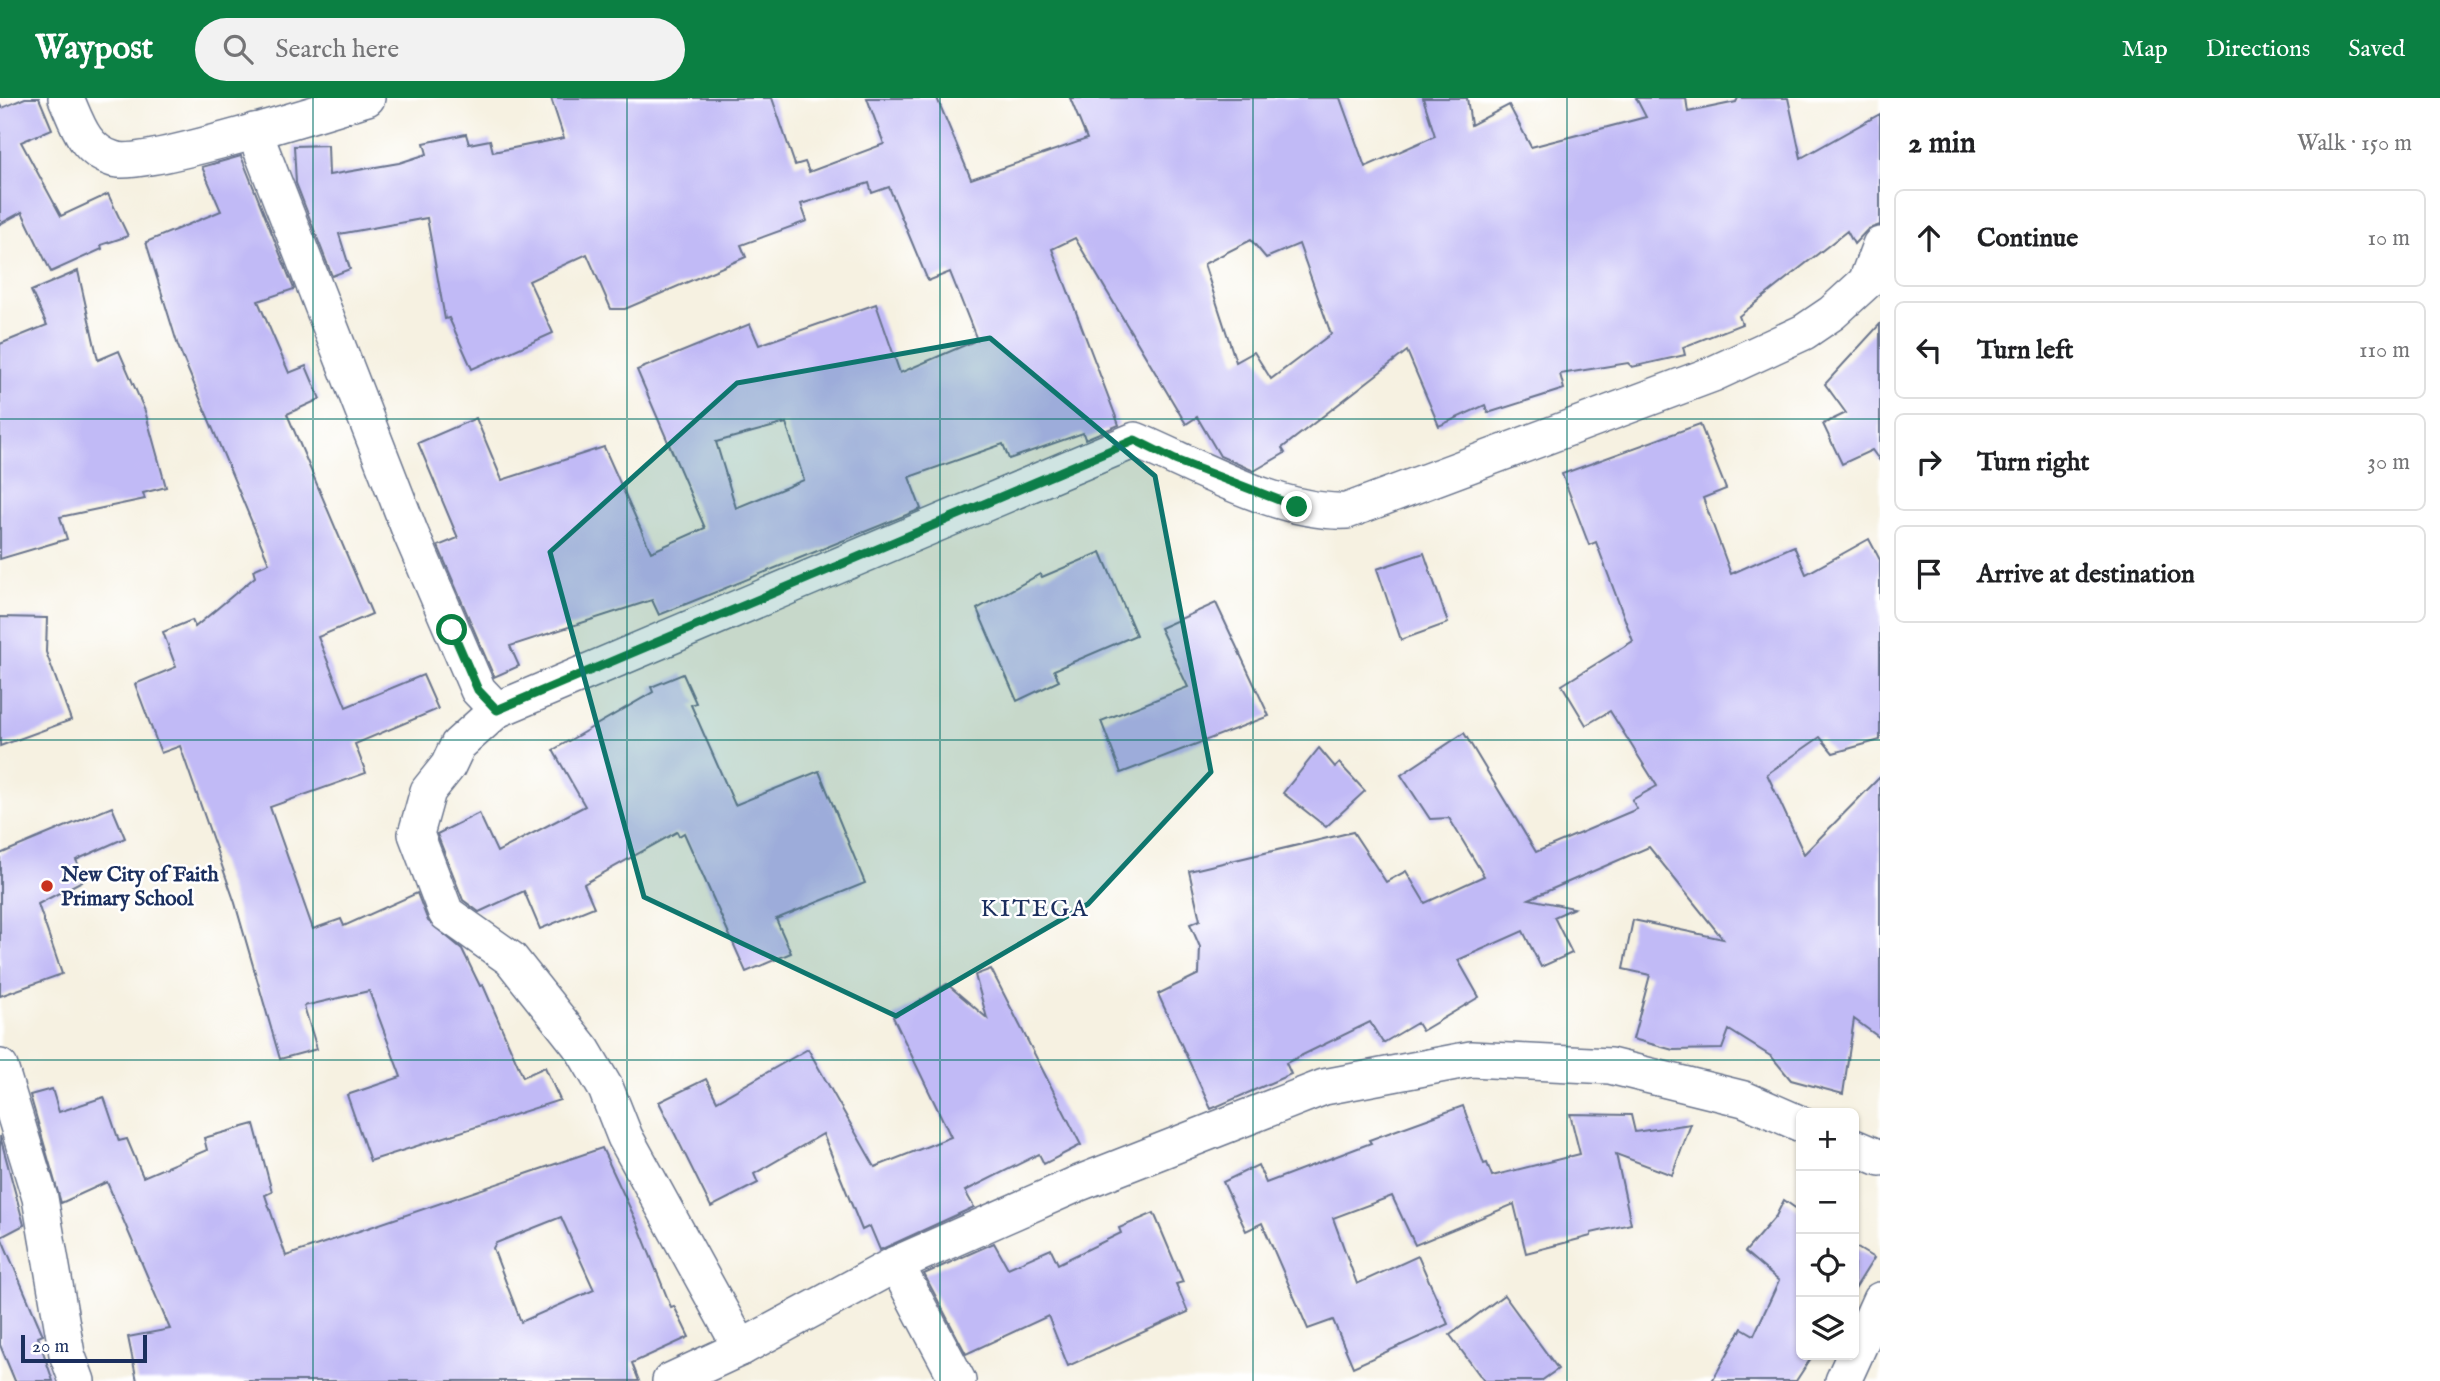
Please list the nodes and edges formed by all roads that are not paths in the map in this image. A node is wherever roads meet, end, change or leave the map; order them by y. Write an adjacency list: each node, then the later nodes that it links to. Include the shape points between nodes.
1 (66, 98): 3 (street, via 86,142 114,160 163,155)
2 (367, 98): 3 (street)
3 (254, 131): 6 (street, via 411,534 478,690)
4 (1880, 245): 5 (street)
5 (1873, 292): 6 (street, via 1804,332 1713,374 1347,511 1297,507 1135,440)
6 (497, 710): 13 (street, via 458,745 428,791 416,834 446,913 511,960 583,1050 607,1089 625,1137)
7 (0, 1067): 14 (street, via 40,1199 67,1354)
8 (1796, 1122): 11 (street, via 1744,1099 1609,1066 1471,1059 1324,1087 1077,1184)
9 (1859, 1148): 10 (street)
10 (1880, 1158)
11 (896, 1264): 13 (street); 16 (street)
12 (1880, 1300): 17 (street)
13 (741, 1348): 15 (street)
14 (77, 1381)
15 (670, 1381)
16 (958, 1381)
17 (1843, 1381)

